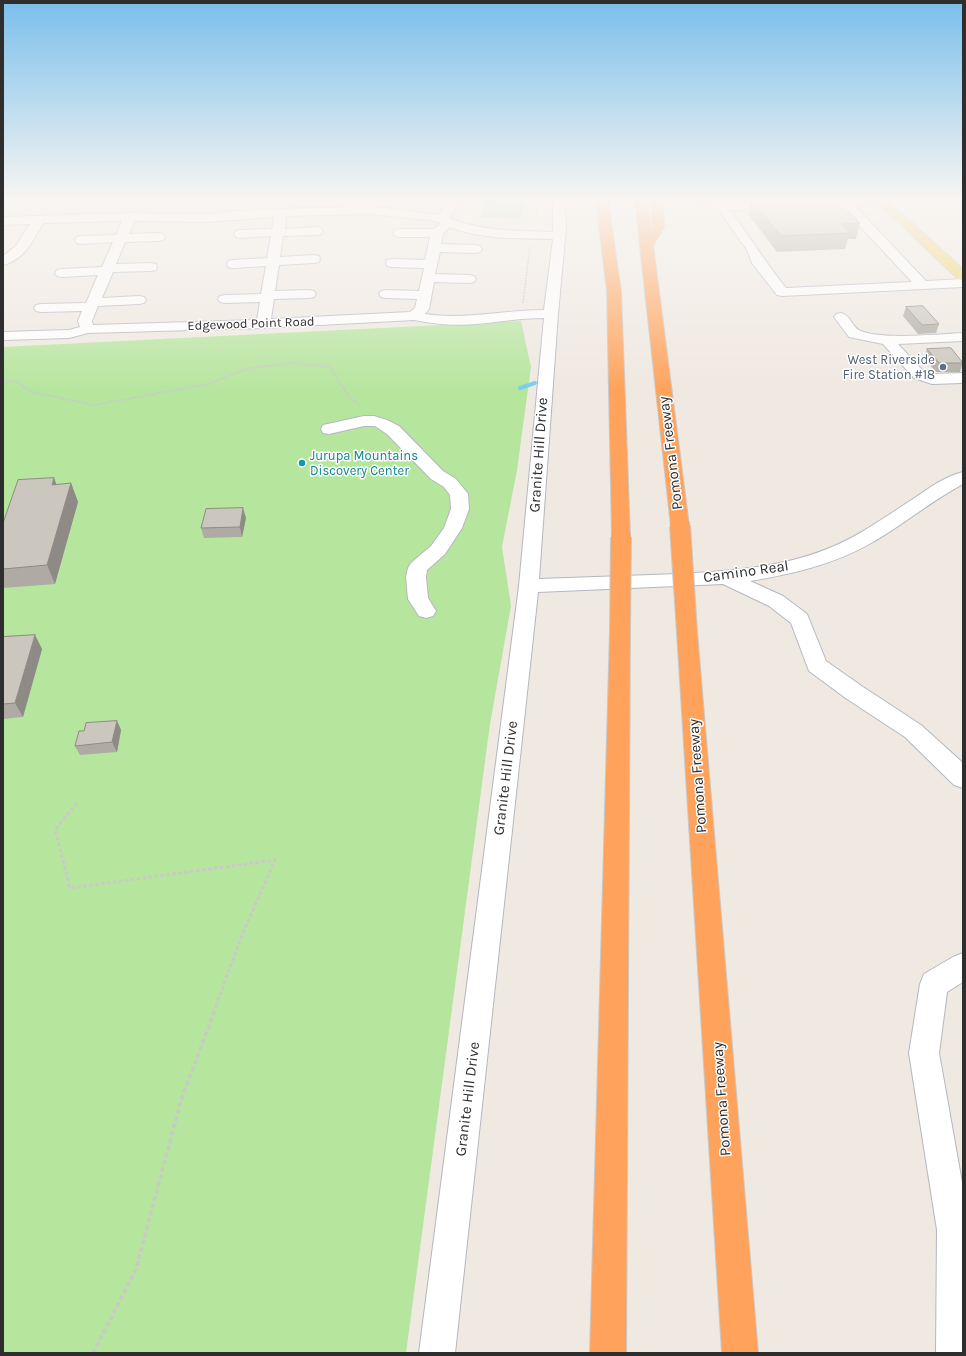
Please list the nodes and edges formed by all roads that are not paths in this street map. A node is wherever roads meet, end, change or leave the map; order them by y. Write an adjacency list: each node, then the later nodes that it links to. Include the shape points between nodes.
1 (109, 264): 11 (street)
2 (273, 264): 21 (street)
3 (431, 264): 14 (street)
4 (555, 264): 26 (street, Granite Hill Drive)
5 (610, 264): 43 (highway, bridge, via 614,291 621,537)
6 (648, 264): 44 (highway, Pomona Freeway, bridge, via 680,526)
7 (760, 264): 17 (street, via 782,292)
8 (903, 264): 17 (street)
9 (950, 264): 13 (main road)
10 (151, 267): 11 (street)
11 (107, 269): 12 (street); 24 (street)
12 (62, 272)
13 (963, 276)
14 (428, 278): 15 (street); 20 (street)
15 (469, 279)
16 (963, 283): 17 (street)
17 (923, 285)
18 (309, 294): 21 (street)
19 (386, 294): 20 (street)
20 (424, 295): 27 (street, via 422,309)
21 (268, 297): 22 (street); 29 (street)
22 (225, 299)
23 (138, 300): 24 (street)
24 (93, 304): 25 (street); 30 (street, via 85,321)
25 (41, 308)
26 (550, 314): 27 (street, Edgewood Point Road, via 522,314 475,320 438,320); 38 (street, Granite Hill Drive)
27 (414, 316): 29 (street, Edgewood Point Road)
28 (841, 317): 32 (street, via 854,334)
29 (264, 324): 30 (street, Edgewood Point Road)
30 (88, 329): 31 (street, Edgewood Point Road, via 69,334)
31 (3, 336)
32 (887, 340): 33 (street); 34 (street, via 919,375 932,378)
33 (960, 340)
34 (963, 378)
35 (329, 429): 39 (street, via 374,421 393,430 459,494 460,509 452,528 438,550 418,568 418,599)
36 (963, 477): 37 (street, Camino Real, via 942,487 874,534 834,553 798,565)
37 (728, 578): 38 (street, Camino Real); 40 (street, via 776,601 800,619 817,665 912,731)
38 (529, 586): 42 (street, Granite Hill Drive)
39 (426, 611)
40 (963, 778)
41 (963, 966): 45 (street, via 934,984 924,1053 954,1230)
42 (437, 1353)
43 (608, 1353)
44 (740, 1353)
45 (954, 1353)

